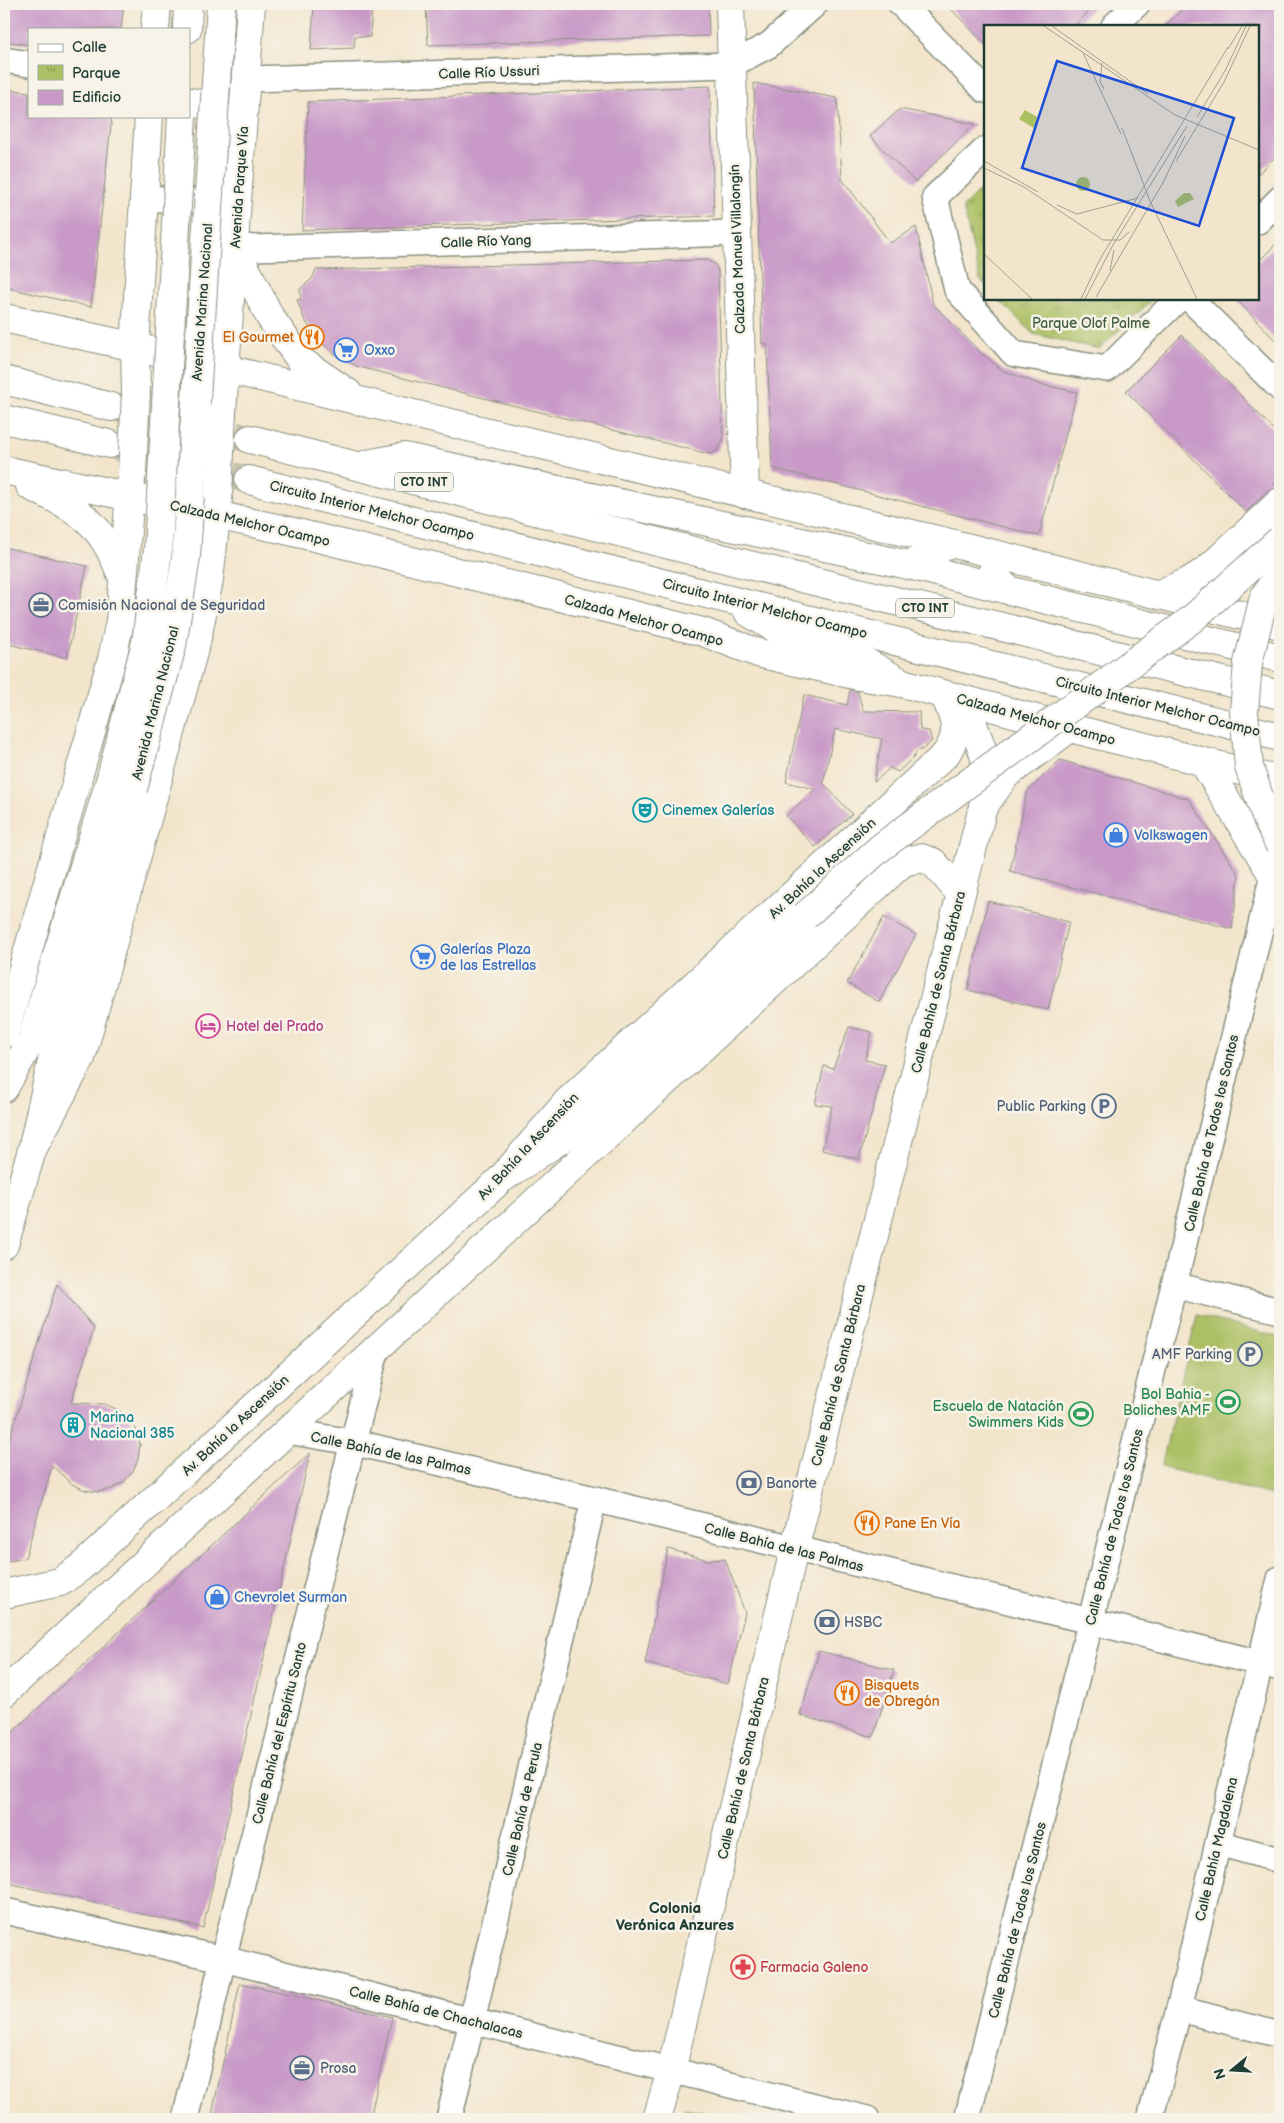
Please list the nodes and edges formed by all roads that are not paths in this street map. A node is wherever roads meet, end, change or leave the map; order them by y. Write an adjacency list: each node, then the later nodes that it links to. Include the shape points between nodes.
1 (157, 4): 10 (main road)
2 (188, 4): 11 (main road)
3 (221, 4): 69 (main road, Avenida Marina Nacional, bridge, via 186,556 172,646)
4 (250, 4): 15 (main road, Avenida Parque Vía)
5 (730, 4): 14 (main road, Calzada Manuel Villalongín)
6 (815, 4): 14 (street, via 769,45)
7 (901, 4): 16 (street)
8 (1137, 4): 9 (street)
9 (1115, 25)
10 (155, 28)
11 (187, 28)
12 (4, 60): 13 (street)
13 (28, 64)
14 (731, 64): 15 (street, Calle Río Ussuri); 26 (main road, Calzada Manuel Villalongín)
15 (246, 79): 20 (main road, Avenida Parque Vía)
16 (984, 89)
17 (190, 102): 20 (main road, via 204,103 219,112)
18 (182, 118): 69 (main road, Avenida Marina Nacional, bridge, via 158,549)
19 (153, 123): 22 (main road)
20 (242, 147): 24 (main road, Avenida Parque Vía)
21 (984, 151): 29 (street, via 935,197 957,290 1014,354 1106,369)
22 (144, 198): 24 (street); 28 (main road)
23 (1280, 199): 25 (street)
24 (237, 203): 27 (main road, Avenida Parque Vía)
25 (1259, 220)
26 (737, 233): 27 (street, Calle Río Yang, via 264,248); 47 (main road, Calzada Manuel Villalongín)
27 (235, 246): 31 (main road, Avenida Parque Vía); 38 (main road, via 270,317 301,362)
28 (139, 288): 31 (main road, via 146,304 158,316 172,323 203,322); 33 (main road)
29 (1177, 300)
30 (1191, 300): 36 (street)
31 (231, 302): 34 (main road, Avenida Parque Vía)
32 (4, 318): 33 (main road)
33 (135, 347): 34 (main road); 37 (main road)
34 (225, 370): 38 (main road); 49 (main road, Avenida Marina Nacional, bridge)
35 (4, 380): 39 (main road)
36 (1280, 388)
37 (147, 394): 46 (main road, bridge); 49 (main road, bridge)
38 (362, 402): 47 (main road)
39 (111, 407)
40 (4, 419): 42 (main road)
41 (250, 439): 43 (main road, CTO INT)
42 (109, 444)
43 (358, 466): 48 (main road, CTO INT); 54 (main road, via 404,456)
44 (4, 472): 46 (main road, Calzada Melchor Ocampo); 56 (main road, via 83,514 111,549)
45 (249, 480): 51 (main road, Circuito Interior Melchor Ocampo)
46 (131, 485): 49 (main road, Calzada Melchor Ocampo); 56 (main road)
47 (745, 494): 53 (main road)
48 (490, 498): 51 (main road); 63 (main road, CTO INT)
49 (212, 500): 62 (main road, Calzada Melchor Ocampo, via 290,531 702,632 758,653); 76 (main road, Avenida Marina Nacional, via 209,580 178,715 81,1058)
50 (1280, 502): 58 (main road, via 1207,570)
51 (349, 504): 59 (main road, Circuito Interior Melchor Ocampo)
52 (1280, 540): 77 (main road, bridge, via 1192,619 880,848 581,1126)
53 (959, 545): 54 (main road); 57 (main road); 58 (main road)
54 (909, 565): 57 (main road)
55 (1280, 572): 71 (main road, bridge, via 1264,597 1248,663 1244,712 1249,767)
56 (124, 581): 74 (main road, via 110,668)
57 (1008, 590): 61 (main road)
58 (1159, 594): 60 (main road)
59 (723, 598): 62 (main road, via 790,637 862,660); 66 (main road, Circuito Interior Melchor Ocampo)
60 (1280, 625)
61 (1280, 658)
62 (902, 683): 64 (main road, Calzada Melchor Ocampo)
63 (1280, 695)
64 (954, 697): 65 (main road, Calzada Melchor Ocampo); 70 (main road, via 984,754); 77 (main road, Av. Bahía la Ascensión, via 957,728 946,754 568,1101)
65 (1070, 728): 67 (main road, Calzada Melchor Ocampo); 70 (main road, via 1006,775)
66 (1280, 737)
67 (1203, 762): 68 (main road, Calzada Melchor Ocampo); 72 (main road)
68 (1279, 783)
69 (121, 786): 75 (main road, Avenida Marina Nacional, via 31,1041); 76 (main road, Avenida Marina Nacional)
70 (983, 807): 73 (main road, Calle Bahía de Santa Bárbara)
71 (1280, 846)
72 (1276, 881): 79 (street, Calle Bahía de Todos los Santos)
73 (960, 893): 81 (main road, via 933,862 920,858 903,862); 85 (main road, Calle Bahía de Santa Bárbara)
74 (4, 1034)
75 (4, 1088)
76 (32, 1150): 78 (main road, Avenida Marina Nacional)
77 (501, 1179): 86 (main road, Av. Bahía la Ascensión)
78 (4, 1245)
79 (1174, 1285): 80 (street); 90 (street, Calle Bahía de Todos los Santos)
80 (1280, 1312)
81 (377, 1347): 82 (main road); 83 (street, Calle Bahía del Espíritu Santo)
82 (287, 1431): 83 (street, Calle Bahía de las Palmas); 89 (main road)
83 (352, 1442): 84 (street, Calle Bahía de las Palmas); 96 (street, Calle Bahía del Espíritu Santo)
84 (594, 1500): 85 (street, Calle Bahía de las Palmas); 98 (street, Calle Bahía de Perula)
85 (794, 1550): 90 (street, Calle Bahía de las Palmas); 100 (main road, Calle Bahía de Santa Bárbara)
86 (81, 1567): 88 (main road, Av. Bahía la Ascensión, via 60,1582); 89 (main road)
87 (1280, 1579): 91 (street, Calle Bahía Magdalena)
88 (4, 1594)
89 (106, 1598): 92 (main road)
90 (1091, 1621): 91 (street, Calle Bahía de las Palmas); 105 (street, Calle Bahía de Todos los Santos)
91 (1270, 1666): 93 (street, Calle Bahía Magdalena)
92 (4, 1693)
93 (1218, 1843): 94 (street); 97 (street, Calle Bahía Magdalena)
94 (1280, 1860)
95 (4, 1911): 96 (street, Calle Bahía de Chachalacas)
96 (223, 1959): 98 (street, Calle Bahía de Chachalacas); 101 (street, Calle Bahía del Espíritu Santo)
97 (1179, 2009): 99 (street); 106 (street, Calle Bahía Magdalena)
98 (472, 2021): 100 (street, Calle Bahía de Chachalacas); 102 (street, Calle Bahía de Perula)
99 (1280, 2035)
100 (671, 2071): 103 (main road, Calle Bahía de Santa Bárbara); 104 (street, Calle Bahía de Chachalacas)
101 (185, 2119)
102 (449, 2119)
103 (658, 2119)
104 (867, 2119)
105 (967, 2119)
106 (1150, 2119)

